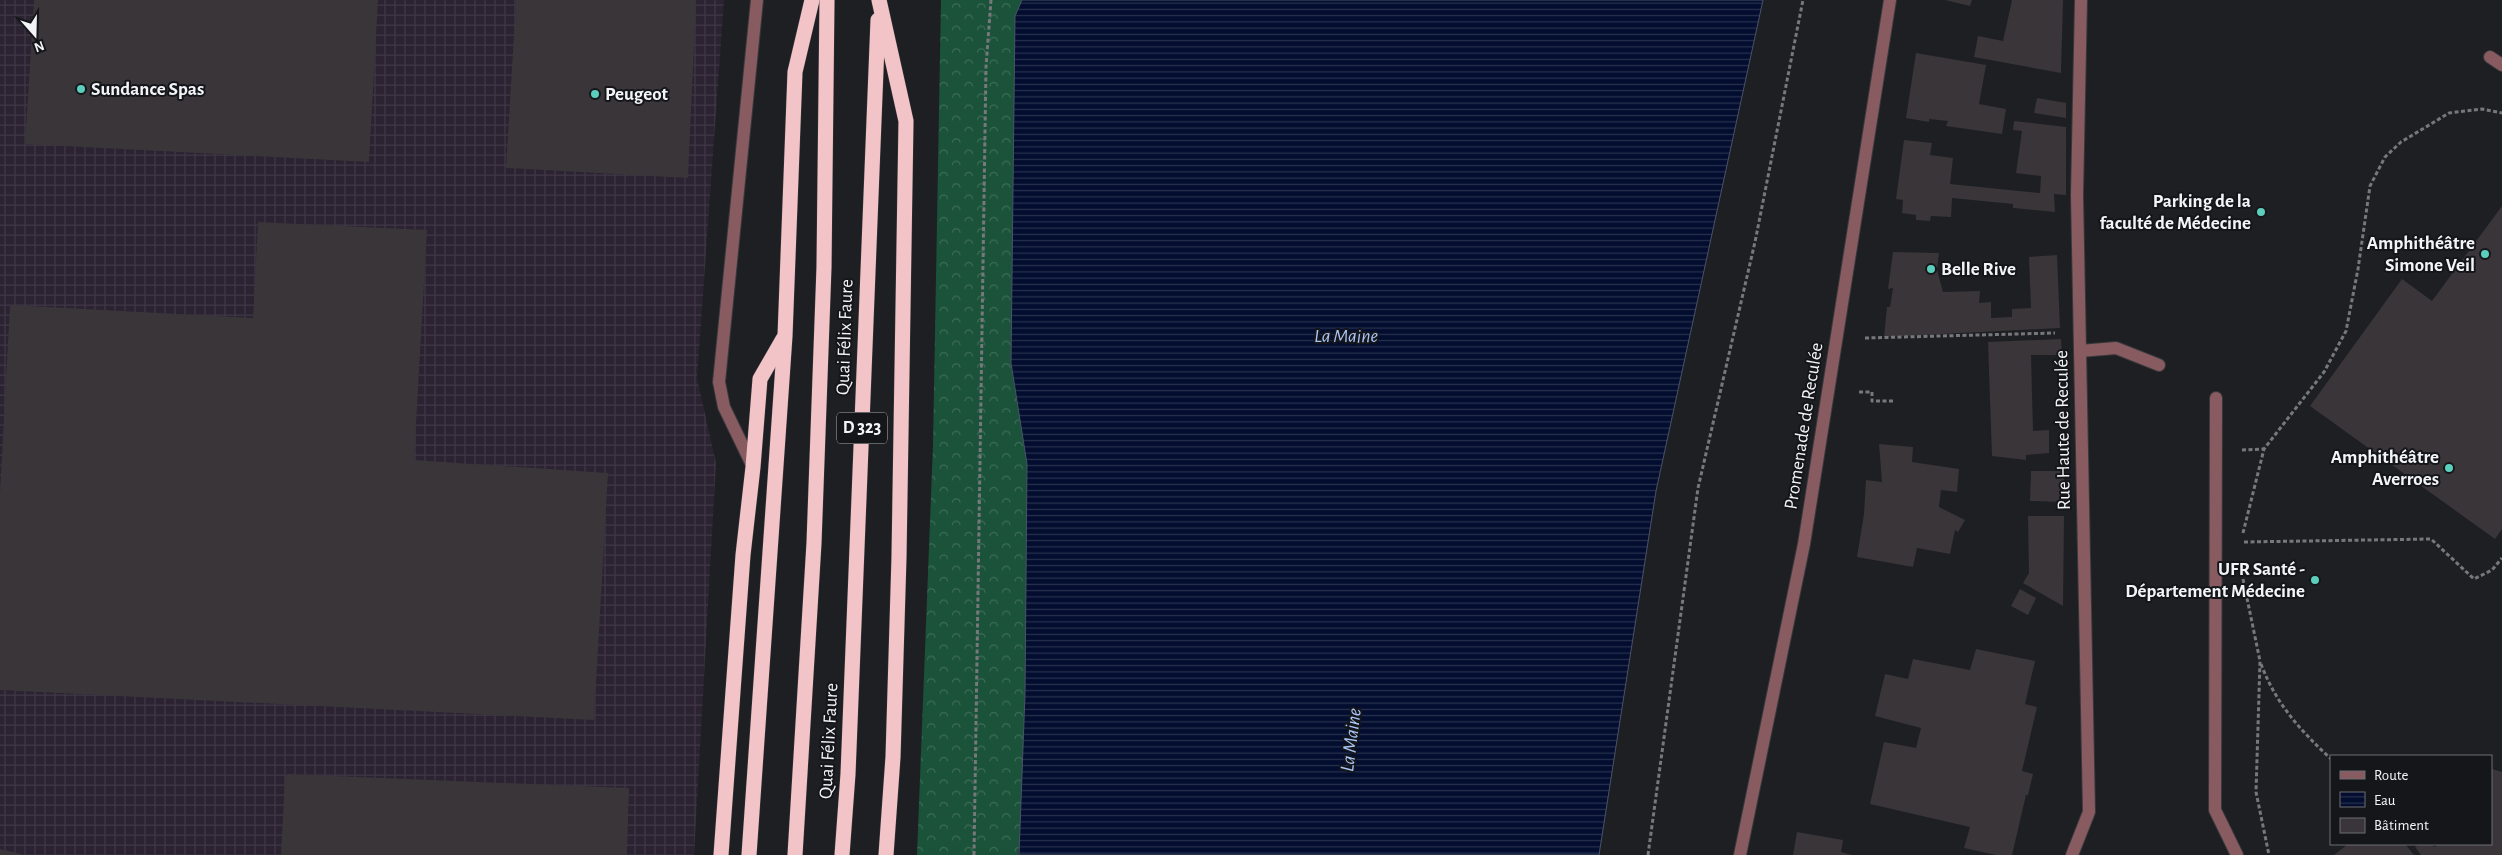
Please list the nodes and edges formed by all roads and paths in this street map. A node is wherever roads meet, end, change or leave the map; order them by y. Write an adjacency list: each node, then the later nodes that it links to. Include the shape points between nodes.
1 (757, 0): 20 (street, via 719,382 724,407)
2 (812, 0): 13 (highway, via 795,72)
3 (827, 0): 29 (highway, Quai Félix Faure / D 323, via 824,267 814,543)
4 (879, 0): 30 (highway, Quai Félix Faure / D 323); 31 (highway, via 906,121 899,566 893,757)
5 (991, 0): 32 (path, via 986,77)
6 (1803, 0): 33 (path, via 1755,242 1698,488)
7 (1890, 0): 34 (street, Promenade de Reculée, via 1804,544)
8 (2081, 0): 15 (street, Rue Haute de Reculée, via 2077,195)
9 (2490, 56): 10 (street)
10 (2502, 65)
11 (2502, 113): 21 (path, via 2482,109 2449,112 2401,142 2385,157 2370,186 2346,331 2324,372 2264,450 2243,531)
12 (2056, 333): 14 (path)
13 (786, 336): 20 (highway, via 760,379); 28 (highway)
14 (1865, 338)
15 (2080, 351): 16 (street, via 2116,348); 35 (street, Rue Haute de Reculée, via 2090,812)
16 (2159, 365)
17 (1859, 392): 19 (path, via 1872,392 1872,401)
18 (2216, 398): 36 (street, via 2216,810)
19 (1893, 401)
20 (753, 467): 27 (highway, via 742,555)
21 (2244, 542): 22 (path); 23 (path, via 2431,539 2474,579 2492,570)
22 (2244, 552)
23 (2502, 558)
24 (2243, 571): 25 (path)
25 (2260, 661): 26 (path, via 2269,686 2297,727); 37 (path, via 2256,792)
26 (2330, 758)
27 (721, 855)
28 (749, 855)
29 (795, 855)
30 (842, 855)
31 (886, 855)
32 (974, 855)
33 (1648, 855)
34 (1740, 855)
35 (2072, 855)
36 (2237, 855)
37 (2269, 855)

